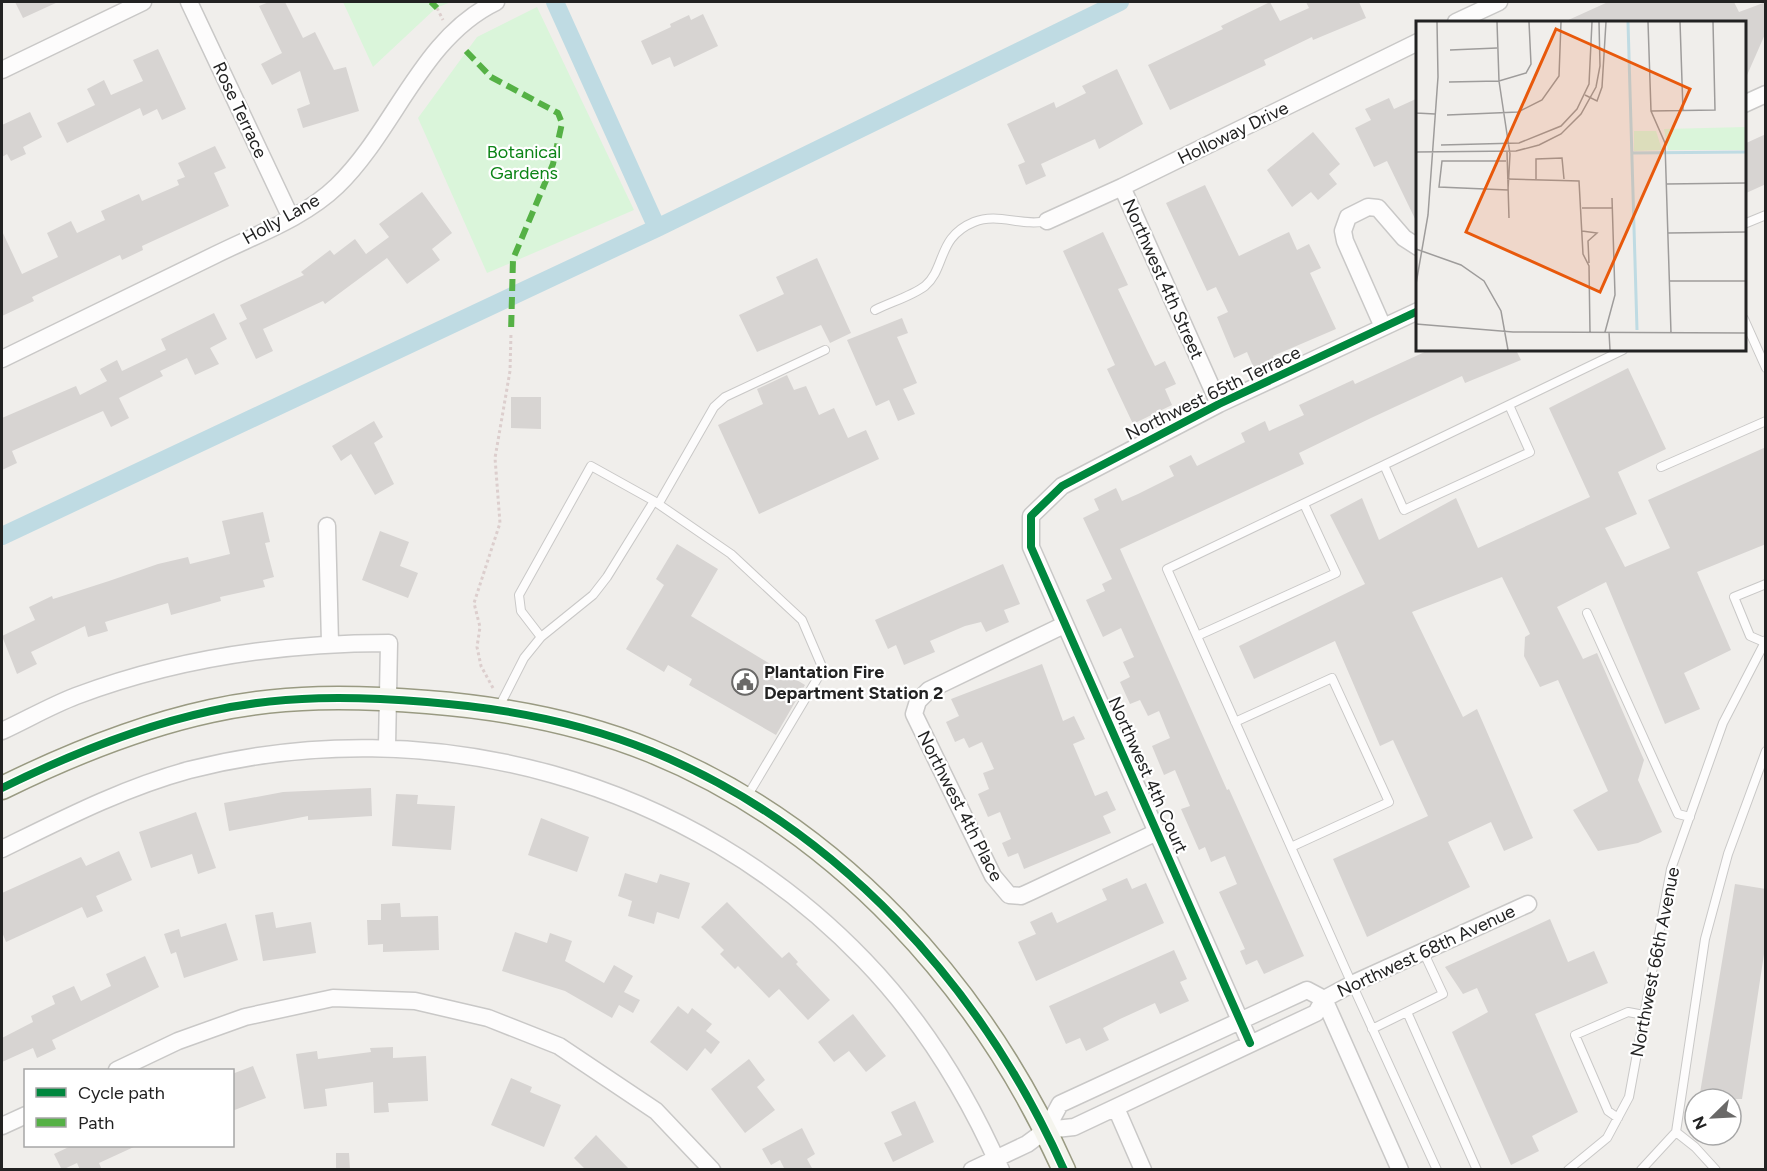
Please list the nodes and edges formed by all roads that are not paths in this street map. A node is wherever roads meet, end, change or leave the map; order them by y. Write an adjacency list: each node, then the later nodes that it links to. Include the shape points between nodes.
1 (142, 2): 7 (street)
2 (189, 2): 12 (street, Rose Terrace)
3 (496, 2): 12 (street, Holly Lane, via 476,11 440,45 367,152 336,187)
4 (1499, 2): 5 (street)
5 (1458, 21)
6 (1416, 43): 10 (street, Holloway Drive)
7 (2, 70)
8 (1766, 94): 9 (street)
9 (1746, 103)
10 (1122, 187): 13 (street, Holloway Drive); 24 (street, Northwest 4th Street)
11 (1766, 215): 14 (lane)
12 (291, 218): 22 (street, Holly Lane)
13 (1047, 221): 16 (lane, via 1032,224 989,218 975,222 953,236 924,287)
14 (1746, 223)
15 (1416, 246): 19 (street, via 1378,208 1368,207 1348,217 1343,231 1345,241)
16 (875, 310)
17 (1416, 312): 19 (street, Northwest 65th Terrace)
18 (1746, 324): 23 (lane)
19 (1383, 327): 24 (street, Northwest 65th Terrace)
20 (825, 350): 29 (lane, via 725,397 714,407)
21 (1621, 351): 25 (lane)
22 (2, 359)
23 (1766, 368)
24 (1219, 405): 31 (street, Northwest 65th Terrace, via 1062,486)
25 (1509, 405): 27 (lane); 27 (lane, via 1530,452 1404,510)
26 (1766, 421): 28 (lane)
27 (1384, 465): 30 (lane)
28 (1661, 467)
29 (657, 502): 37 (lane, via 593,595); 37 (lane, via 591,466 519,595 521,611); 47 (lane, via 731,554 802,620 823,669)
30 (1304, 504): 36 (lane, via 1167,569); 36 (lane, via 1336,573)
31 (1031, 516): 35 (street, Northwest 4th Court, via 1031,547)
32 (327, 526): 39 (street)
33 (1766, 584): 38 (lane, via 1734,597 1750,636)
34 (1587, 613): 48 (lane, via 1678,814)
35 (1064, 625): 49 (street, Northwest 4th Court); 49 (street, Northwest 4th Place, via 929,690 918,700 914,714 993,876 1009,895 1021,896)
36 (1197, 636): 42 (lane)
37 (541, 638): 41 (lane)
38 (1765, 641): 48 (lane, Northwest 66th Avenue, via 1723,723)
39 (330, 643): 40 (street, via 389,643); 43 (street, via 268,648 148,672 75,697)
40 (388, 699): 41 (street); 44 (street); 46 (street, via 298,698 211,711 128,733)
41 (496, 700): 47 (street, via 652,751)
42 (1235, 722): 50 (lane); 50 (lane, via 1332,678 1389,802)
43 (2, 731)
44 (387, 746): 51 (street, via 290,752 192,770 126,790); 68 (street, via 509,763 571,778 644,806 731,852 810,910 881,980 951,1072)
45 (1766, 751): 67 (lane, via 1728,854 1705,939)
46 (2, 789)
47 (745, 801): 66 (street, via 828,857 900,922 970,1006)
48 (1690, 817): 57 (lane, Northwest 66th Avenue, via 1671,868)
49 (1157, 832): 58 (street, Northwest 4th Court)
50 (1291, 847): 54 (lane)
51 (2, 849)
52 (1528, 904): 53 (street, Northwest 68th Avenue)
53 (1422, 950): 54 (street, Northwest 68th Avenue); 56 (lane, via 1443,994)
54 (1352, 984): 55 (street, Northwest 68th Avenue); 59 (lane)
55 (1324, 999): 58 (street, Northwest 68th Avenue, via 1306,990); 60 (street, Northwest 68th Avenue, via 1316,1013); 73 (street)
56 (1407, 1012): 59 (lane); 75 (lane)
57 (1644, 1015): 64 (lane, Northwest 66th Avenue, via 1629,1097); 64 (lane, via 1628,1012 1575,1035 1608,1111)
58 (1239, 1020): 60 (street, Northwest 4th Court); 66 (street, Northwest 68th Avenue, via 1060,1104)
59 (1372, 1029): 74 (lane)
60 (1250, 1043): 62 (street, Northwest 68th Avenue)
61 (121, 1069): 69 (street, via 178,1041 246,1017 333,998 416,1000 488,1018 559,1046 656,1111)
62 (1116, 1108): 66 (street, Northwest 68th Avenue, via 1074,1127); 72 (street)
63 (24, 1116): 65 (street)
64 (1618, 1118): 76 (lane, Northwest 66th Avenue, via 1607,1138)
65 (2, 1126)
66 (1046, 1130): 68 (street, Northwest 68th Avenue); 71 (street)
67 (1676, 1132): 77 (lane); 78 (lane)
68 (999, 1164): 70 (street, Northwest 68th Avenue)
69 (712, 1170)
70 (972, 1170)
71 (1064, 1170)
72 (1143, 1170)
73 (1400, 1170)
74 (1437, 1170)
75 (1477, 1170)
76 (1568, 1170)
77 (1641, 1170)
78 (1716, 1170)

